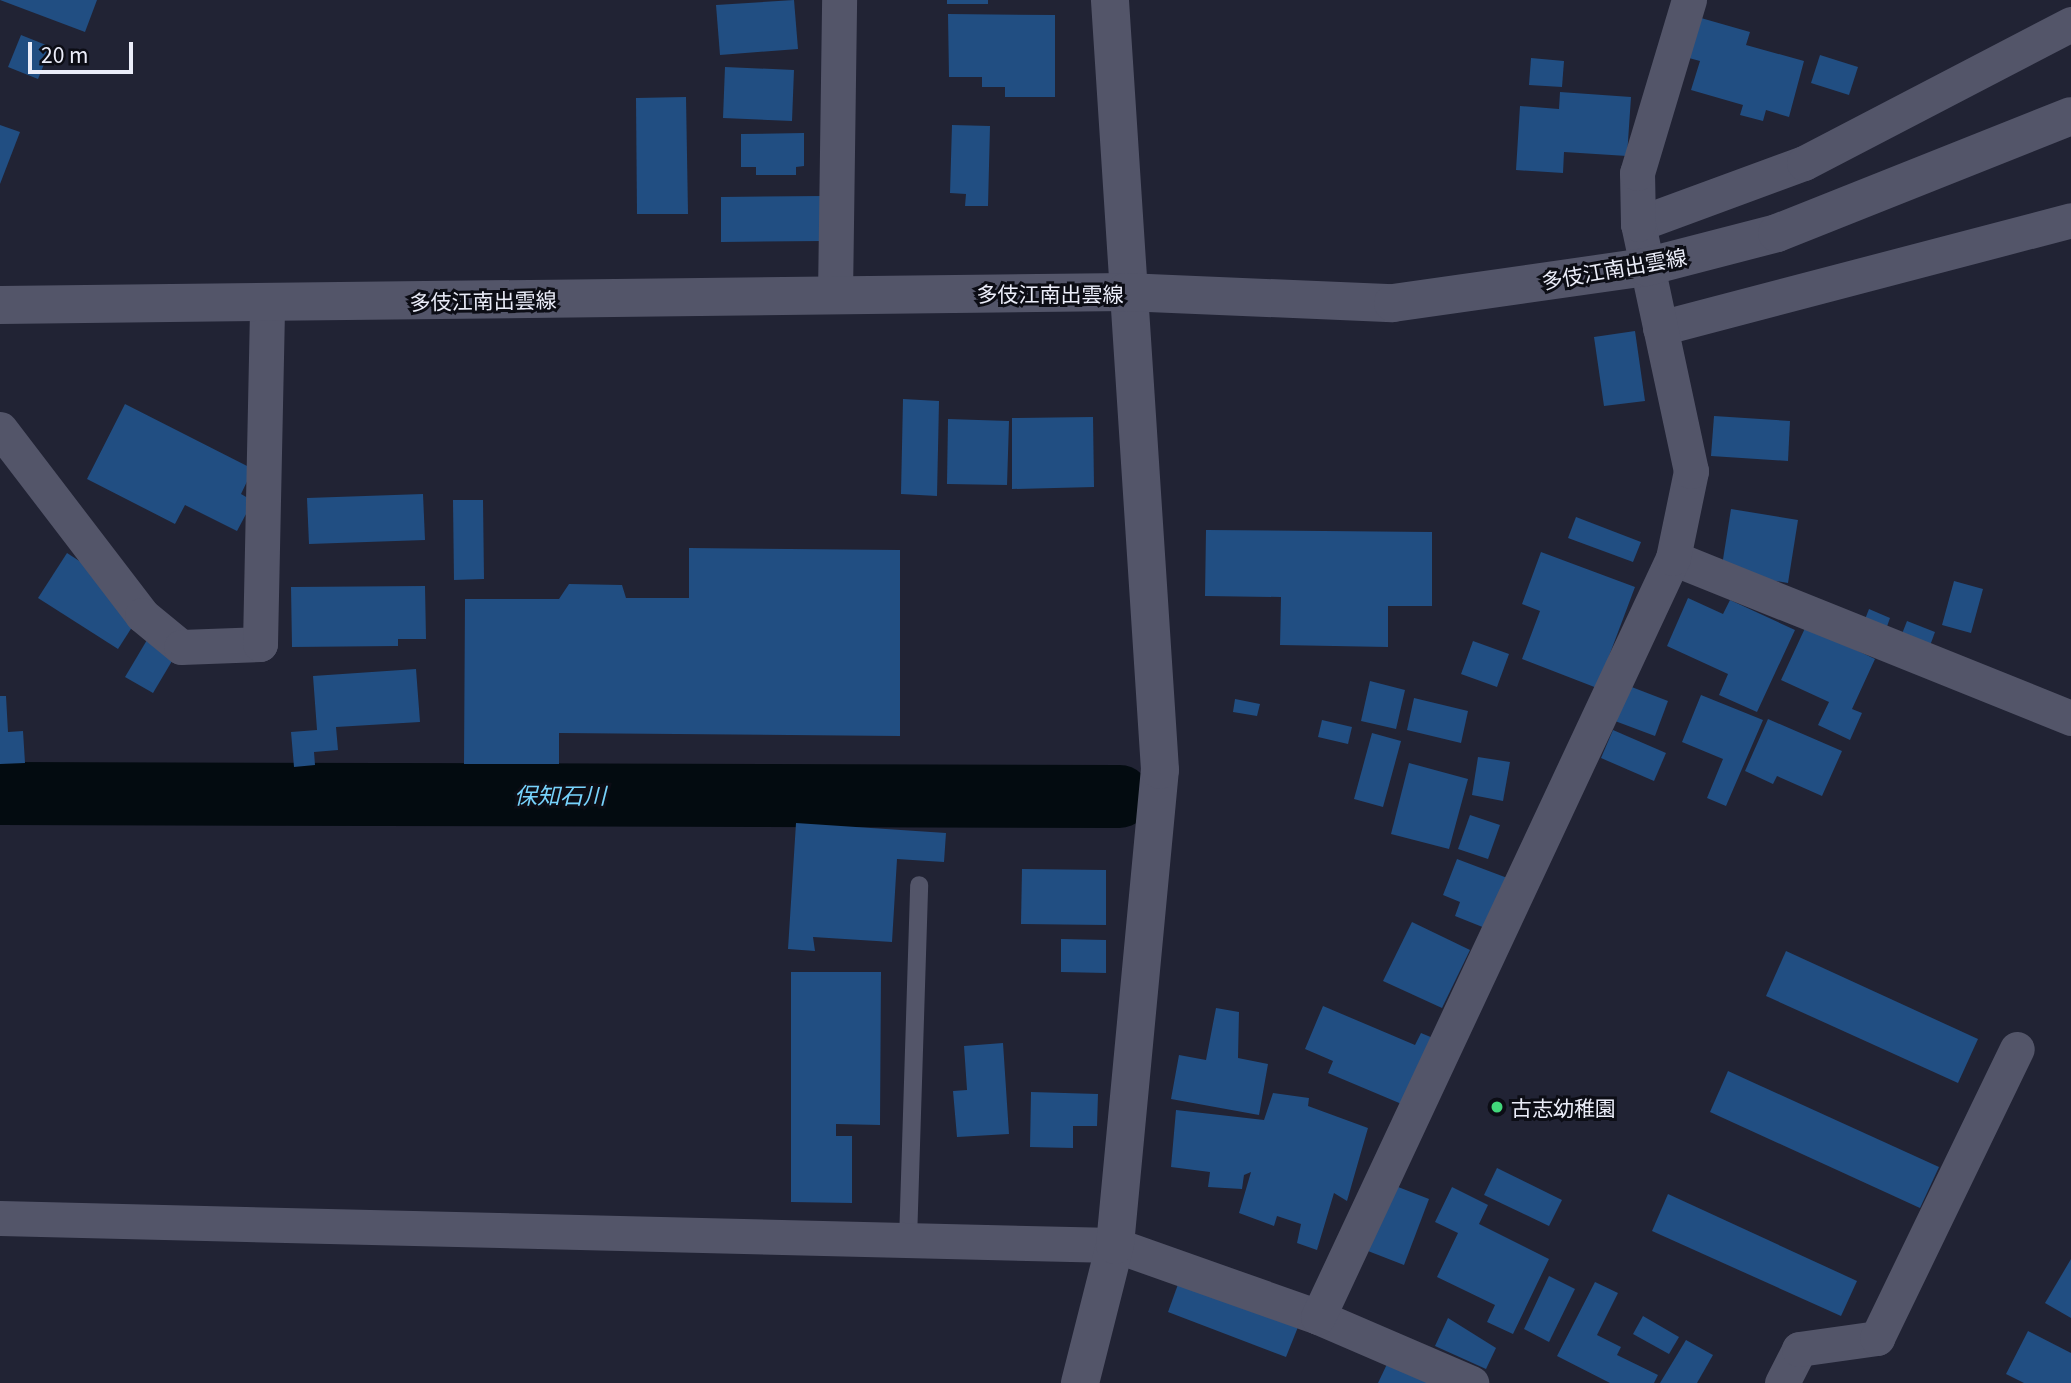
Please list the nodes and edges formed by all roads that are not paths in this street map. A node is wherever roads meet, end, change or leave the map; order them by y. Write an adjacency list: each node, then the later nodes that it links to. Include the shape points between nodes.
1 (839, 0): 10 (street)
2 (1110, 0): 9 (main road)
3 (1689, 0): 7 (street, via 1637,173)
4 (2071, 24): 7 (street, via 1804,163)
5 (2071, 117): 8 (main road, 多伎江南出雲線, via 1777,233)
6 (2071, 220): 13 (street)
7 (1638, 225): 8 (street)
8 (1646, 267): 9 (main road, 多伎江南出雲線, via 1393,303); 13 (street)
9 (1125, 292): 10 (main road, 多伎江南出雲線); 21 (main road, via 1160,770)
10 (835, 295): 11 (main road, 多伎江南出雲線)
11 (267, 303): 12 (main road, 多伎江南出雲線); 14 (street, via 260,644 181,647 142,615)
12 (0, 305)
13 (1660, 328): 15 (street, via 1691,471)
14 (0, 429)
15 (1673, 558): 16 (street); 22 (street)
16 (2071, 718)
17 (919, 885): 20 (lane)
18 (2017, 1049): 25 (street, via 1877,1338 1800,1349)
19 (0, 1218): 20 (street)
20 (908, 1241): 21 (street)
21 (1115, 1245): 22 (street); 23 (main road)
22 (1318, 1317): 24 (street)
23 (1080, 1383)
24 (1471, 1383)
25 (1782, 1383)

